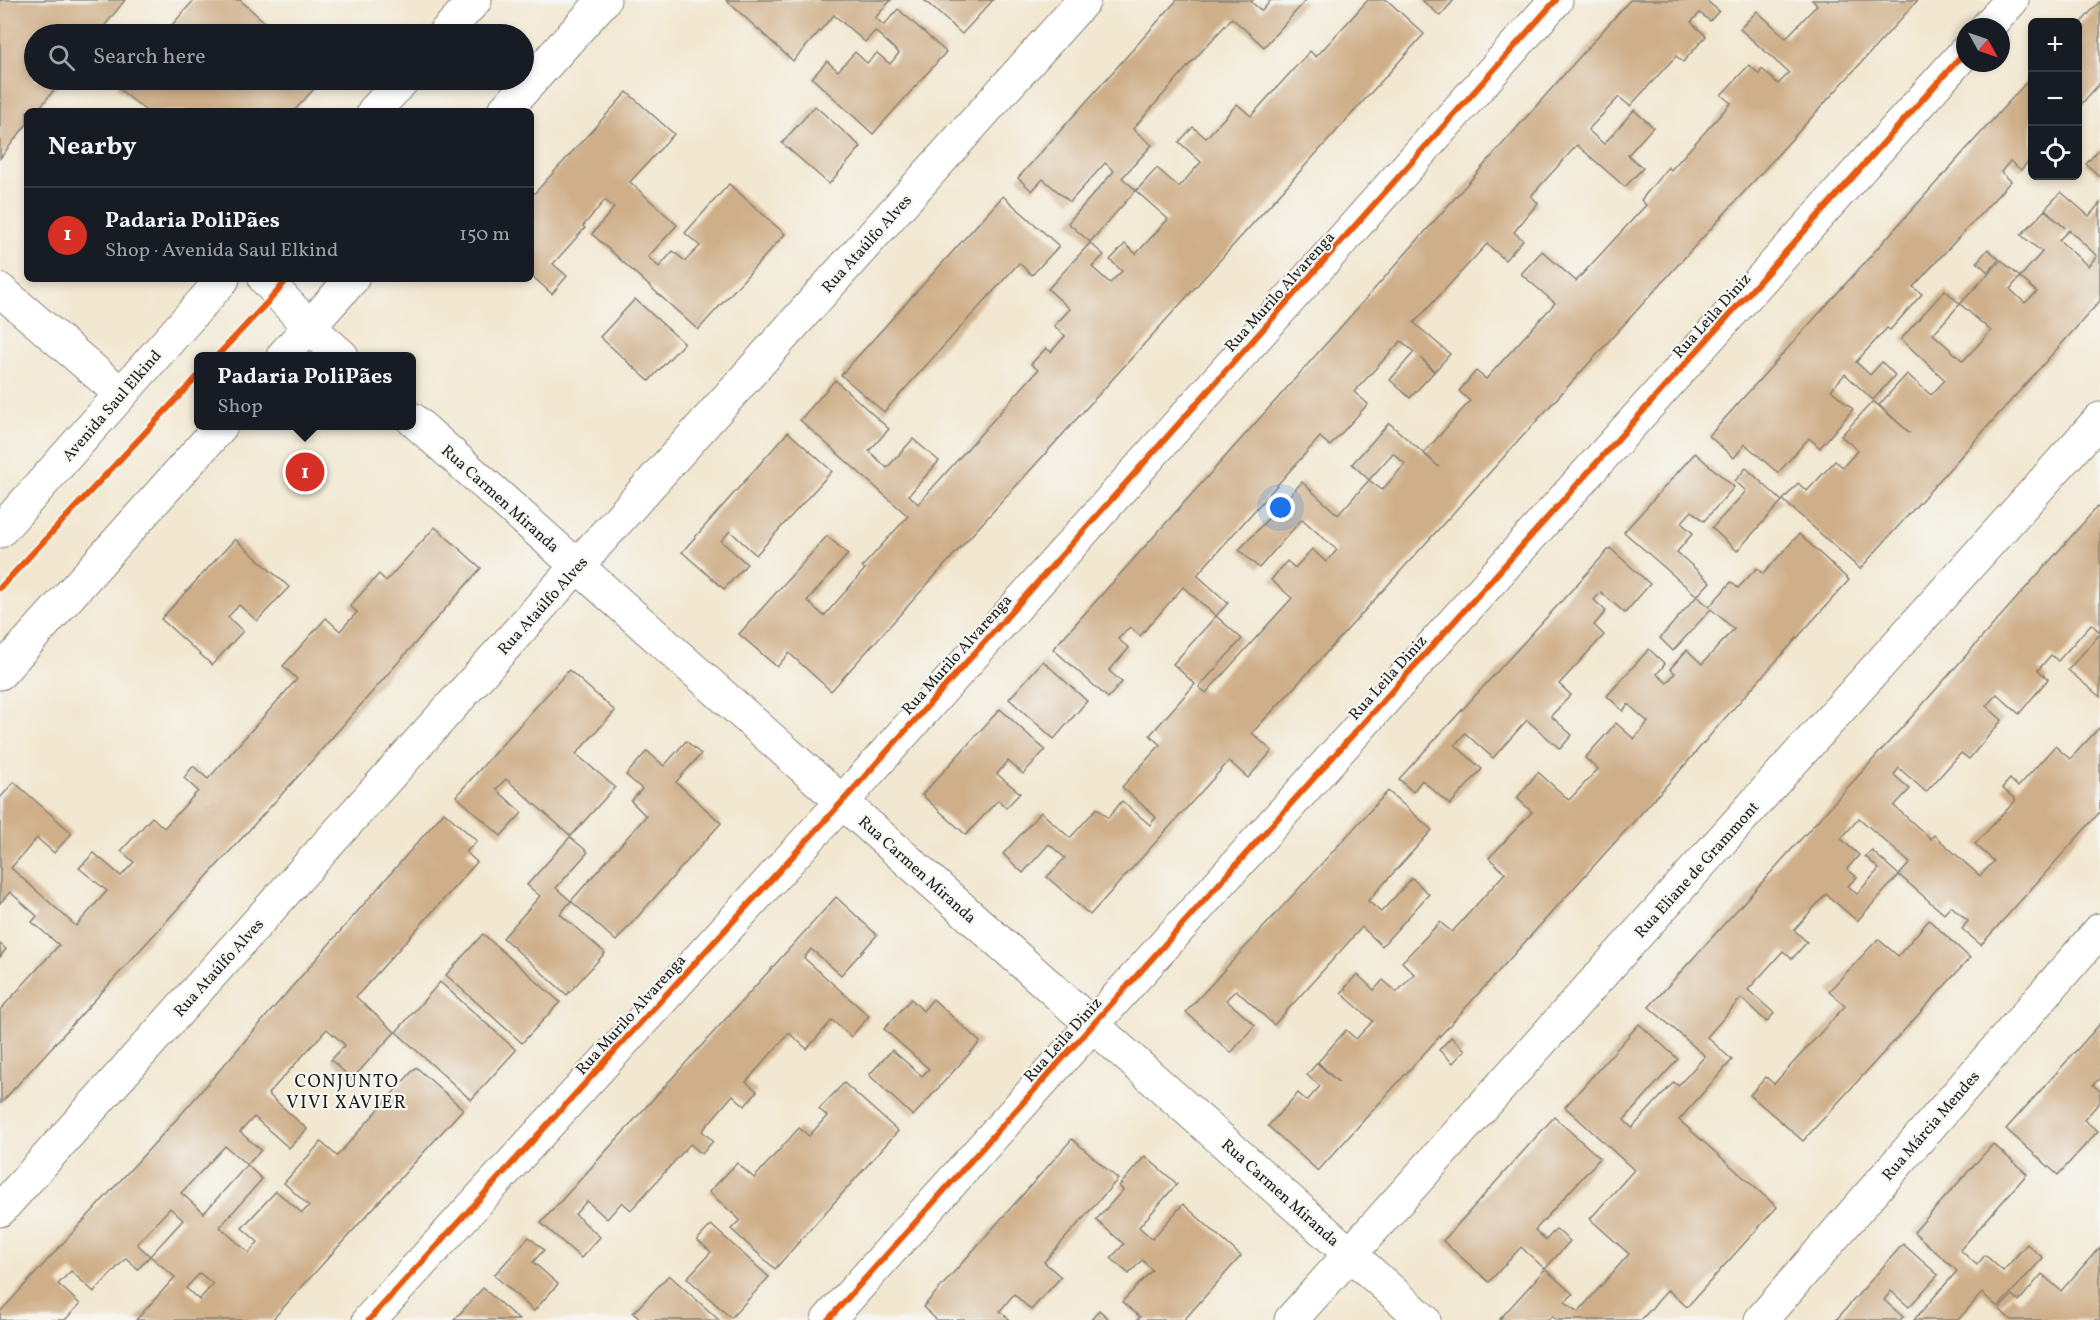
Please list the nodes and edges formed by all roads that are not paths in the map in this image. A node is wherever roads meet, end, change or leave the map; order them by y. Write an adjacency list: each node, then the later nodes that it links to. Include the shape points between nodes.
1 (475, 0): 7 (street)
2 (604, 0): 9 (street)
3 (1084, 0): 26 (street, Rua Ataúlfo Alves)
4 (1556, 0): 28 (street, Rua Murilo Alvarenga)
5 (2012, 0): 6 (street)
6 (1996, 18)
7 (453, 24)
8 (1956, 62): 30 (street, Rua Leila Diniz)
9 (534, 78)
10 (394, 90): 12 (street)
11 (523, 90): 13 (street)
12 (377, 108)
13 (507, 108)
14 (219, 282): 21 (street, Avenida Saul Elkind)
15 (268, 282): 18 (street)
16 (349, 282): 18 (street)
17 (0, 290): 21 (street)
18 (309, 327): 19 (street); 20 (street)
19 (287, 352)
20 (336, 352)
21 (120, 393): 25 (street, Avenida Saul Elkind)
22 (2100, 419): 32 (street, Rua Eliane de Grammont)
23 (416, 423): 26 (street, Rua Carmen Miranda)
24 (217, 430): 27 (street)
25 (0, 531)
26 (577, 566): 28 (street, Rua Carmen Miranda); 31 (street, Rua Ataúlfo Alves)
27 (0, 673)
28 (842, 802): 30 (street, Rua Carmen Miranda); 33 (street, Rua Murilo Alvarenga)
29 (2100, 930): 37 (street, Rua Márcia Mendes)
30 (1093, 1025): 32 (street, Rua Carmen Miranda); 34 (street, Rua Leila Diniz)
31 (0, 1210)
32 (1351, 1254): 35 (street, Rua Eliane de Grammont); 36 (street, Rua Carmen Miranda)
33 (369, 1320)
34 (828, 1320)
35 (1292, 1320)
36 (1424, 1320)
37 (1761, 1320)

